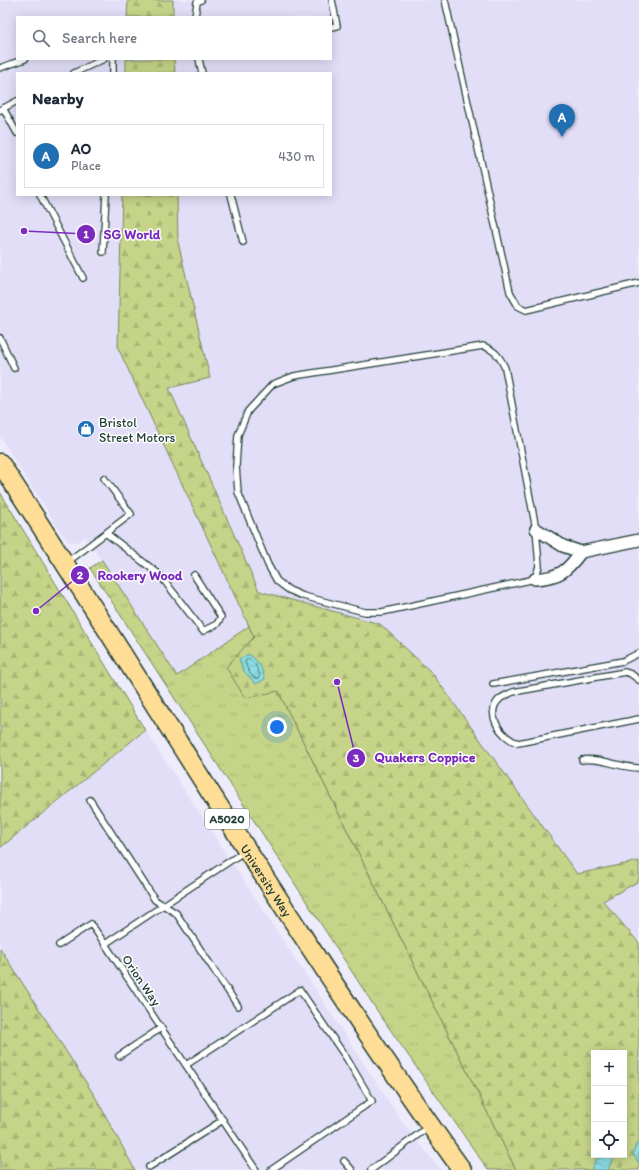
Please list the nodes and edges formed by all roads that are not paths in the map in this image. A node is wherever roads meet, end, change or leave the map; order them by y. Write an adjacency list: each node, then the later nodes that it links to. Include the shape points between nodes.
1 (201, 0): 4 (lane, via 197,2)
2 (332, 0): 5 (lane, via 336,26)
3 (445, 0): 23 (lane, via 510,292 518,306 526,310)
4 (195, 16)
5 (332, 27)
6 (22, 60): 10 (lane)
7 (102, 60): 11 (lane)
8 (114, 60): 12 (lane)
9 (199, 60): 13 (lane)
10 (0, 68)
11 (76, 72)
12 (113, 72)
13 (202, 72)
14 (16, 102): 15 (lane)
15 (1, 109): 16 (lane)
16 (16, 132)
17 (41, 196): 22 (lane)
18 (106, 196): 21 (lane)
19 (231, 196): 20 (lane)
20 (242, 242)
21 (103, 252)
22 (83, 278)
23 (639, 283)
24 (0, 338): 25 (lane)
25 (14, 368)
26 (0, 463): 32 (highway, University Way / A5020)
27 (104, 478): 29 (lane, via 131,514)
28 (536, 529): 31 (street, via 563,546); 34 (lane, via 539,566); 34 (lane, via 506,368 500,356 483,346 294,376 273,384 248,411 238,435 238,492 268,565 277,580 289,590 365,612 382,612)
29 (107, 534): 32 (lane); 33 (lane, via 160,575 203,631 216,624 221,617)
30 (639, 540): 31 (street)
31 (581, 552): 34 (street, via 564,572 553,577)
32 (64, 564): 42 (highway, University Way / A5020)
33 (194, 575)
34 (535, 579)
35 (639, 653): 37 (lane, via 623,660)
36 (639, 680): 38 (lane, via 625,672 512,692 500,699 495,708 494,718 503,735 518,743)
37 (493, 684)
38 (639, 719)
39 (582, 760): 40 (lane, via 594,758 625,767)
40 (639, 768)
41 (90, 800): 43 (lane, via 155,900)
42 (247, 850): 43 (lane); 51 (highway, University Way / A5020)
43 (164, 906): 44 (lane); 46 (lane, via 176,913)
44 (105, 944): 45 (lane, Orion Way, via 91,924); 47 (lane, Orion Way)
45 (59, 945)
46 (238, 1006)
47 (161, 1028): 48 (lane); 49 (lane, Orion Way)
48 (119, 1056)
49 (186, 1065): 50 (lane, Orion Way); 55 (lane, via 300,990 372,1101)
50 (223, 1120): 53 (lane); 54 (lane, Orion Way)
51 (430, 1126): 57 (lane); 58 (highway, University Way / A5020)
52 (344, 1161): 56 (lane)
53 (149, 1167)
54 (256, 1170)
55 (271, 1170)
56 (352, 1170)
57 (371, 1170)
58 (462, 1170)

